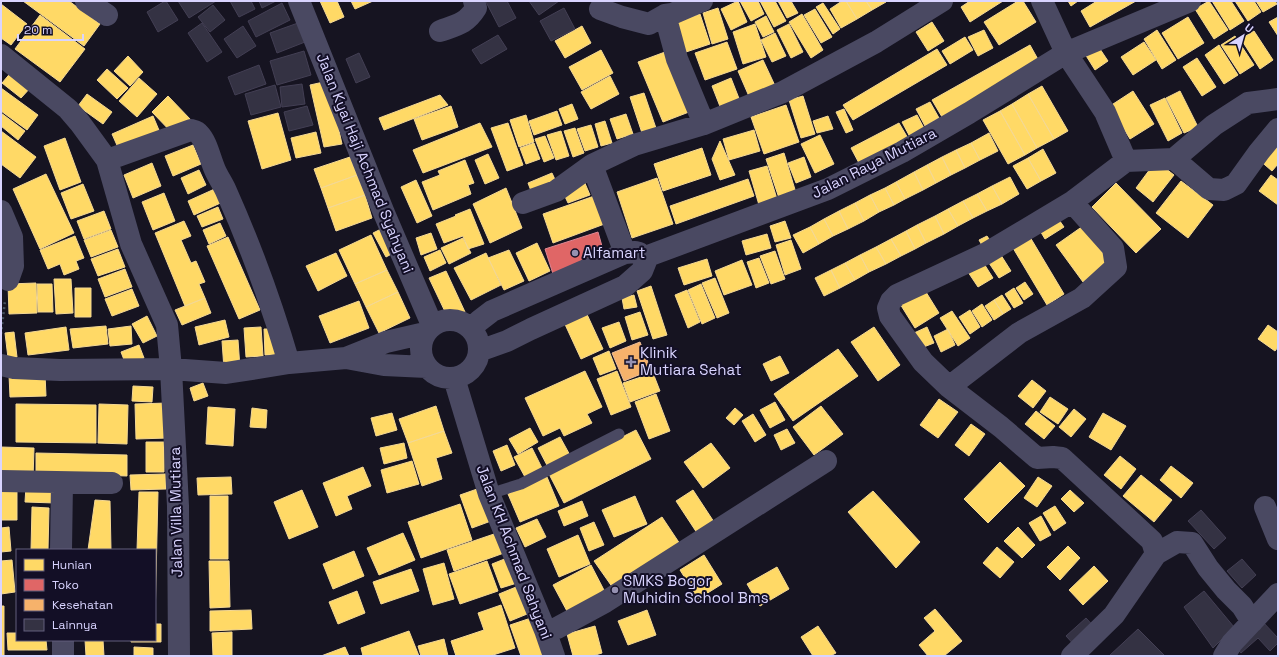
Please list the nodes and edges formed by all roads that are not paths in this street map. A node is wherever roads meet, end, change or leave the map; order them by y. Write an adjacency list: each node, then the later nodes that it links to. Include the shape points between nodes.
1 (86, 1): 9 (street)
2 (299, 1): 27 (street, Jalan Kyai Haji Achmad Syahyani)
3 (474, 1): 11 (street, via 476,8 471,16)
4 (702, 1): 10 (street)
5 (942, 1): 15 (street, via 876,42 783,92)
6 (1042, 1): 12 (street)
7 (1190, 1): 12 (street, Jalan Raya Mutiara)
8 (600, 9): 10 (street, via 649,24)
9 (107, 15)
10 (665, 15): 15 (street, via 677,59)
11 (440, 31)
12 (1066, 53): 19 (street, via 1106,112); 25 (street, Jalan Raya Mutiara, via 902,152 828,189)
13 (1, 55): 18 (street, via 68,109)
14 (1278, 100): 17 (street, via 1248,103 1214,125)
15 (704, 124): 20 (street, via 634,145)
16 (1278, 129): 17 (street, via 1236,184 1224,190 1209,189)
17 (1174, 159): 19 (street)
18 (107, 160): 31 (street, via 191,130 200,135 258,268); 34 (street, Jalan Villa Mutiara, via 131,244 167,325)
19 (1126, 161): 21 (street)
20 (592, 165): 22 (street, via 556,191); 24 (street)
21 (1072, 202): 36 (street, via 1113,248 1116,268 1082,298 1019,333); 36 (street, via 985,254 897,295 890,301 890,316 923,362)
22 (523, 203)
23 (1, 211): 26 (street, via 12,237 13,266)
24 (625, 253): 25 (street, via 635,252); 28 (street, via 492,311)
25 (648, 256): 29 (street, via 642,271 625,286 506,342)
26 (8, 280)
27 (429, 329): 28 (street, via 440,321 448,320 456,320); 30 (street); 33 (street, via 421,341 420,350)
28 (471, 329): 29 (street, via 476,336)
29 (479, 351): 35 (street, via 477,361 471,369)
30 (346, 358): 31 (street); 33 (street, via 384,365)
31 (289, 363): 34 (street, via 226,373)
32 (8, 366): 34 (street, via 60,370)
33 (427, 367): 35 (street, via 434,374)
34 (171, 368): 52 (street, Jalan Villa Mutiara, via 178,506)
35 (454, 378): 42 (street, Jalan KH Achmad Sahyani)
36 (949, 387): 46 (street, via 1037,458 1062,458 1152,541)
37 (619, 434): 42 (lane, via 521,484)
38 (826, 461): 49 (street, via 605,602 557,628)
39 (1, 481): 41 (street)
40 (112, 482): 41 (street)
41 (62, 483): 45 (street)
42 (489, 494): 49 (street, Jalan KH Achmad Sahyani)
43 (1265, 507): 44 (street)
44 (1278, 539)
45 (61, 549)
46 (1156, 554): 48 (street, via 1177,542 1192,543 1208,568 1242,606); 54 (street, via 1114,615)
47 (1278, 594): 48 (street)
48 (1252, 622): 55 (street, via 1232,643)
49 (545, 630): 53 (street, Jalan KH Achmad Sahyani)
50 (62, 641): 51 (street)
51 (63, 656)
52 (179, 656)
53 (554, 656)
54 (1072, 656)
55 (1224, 656)

